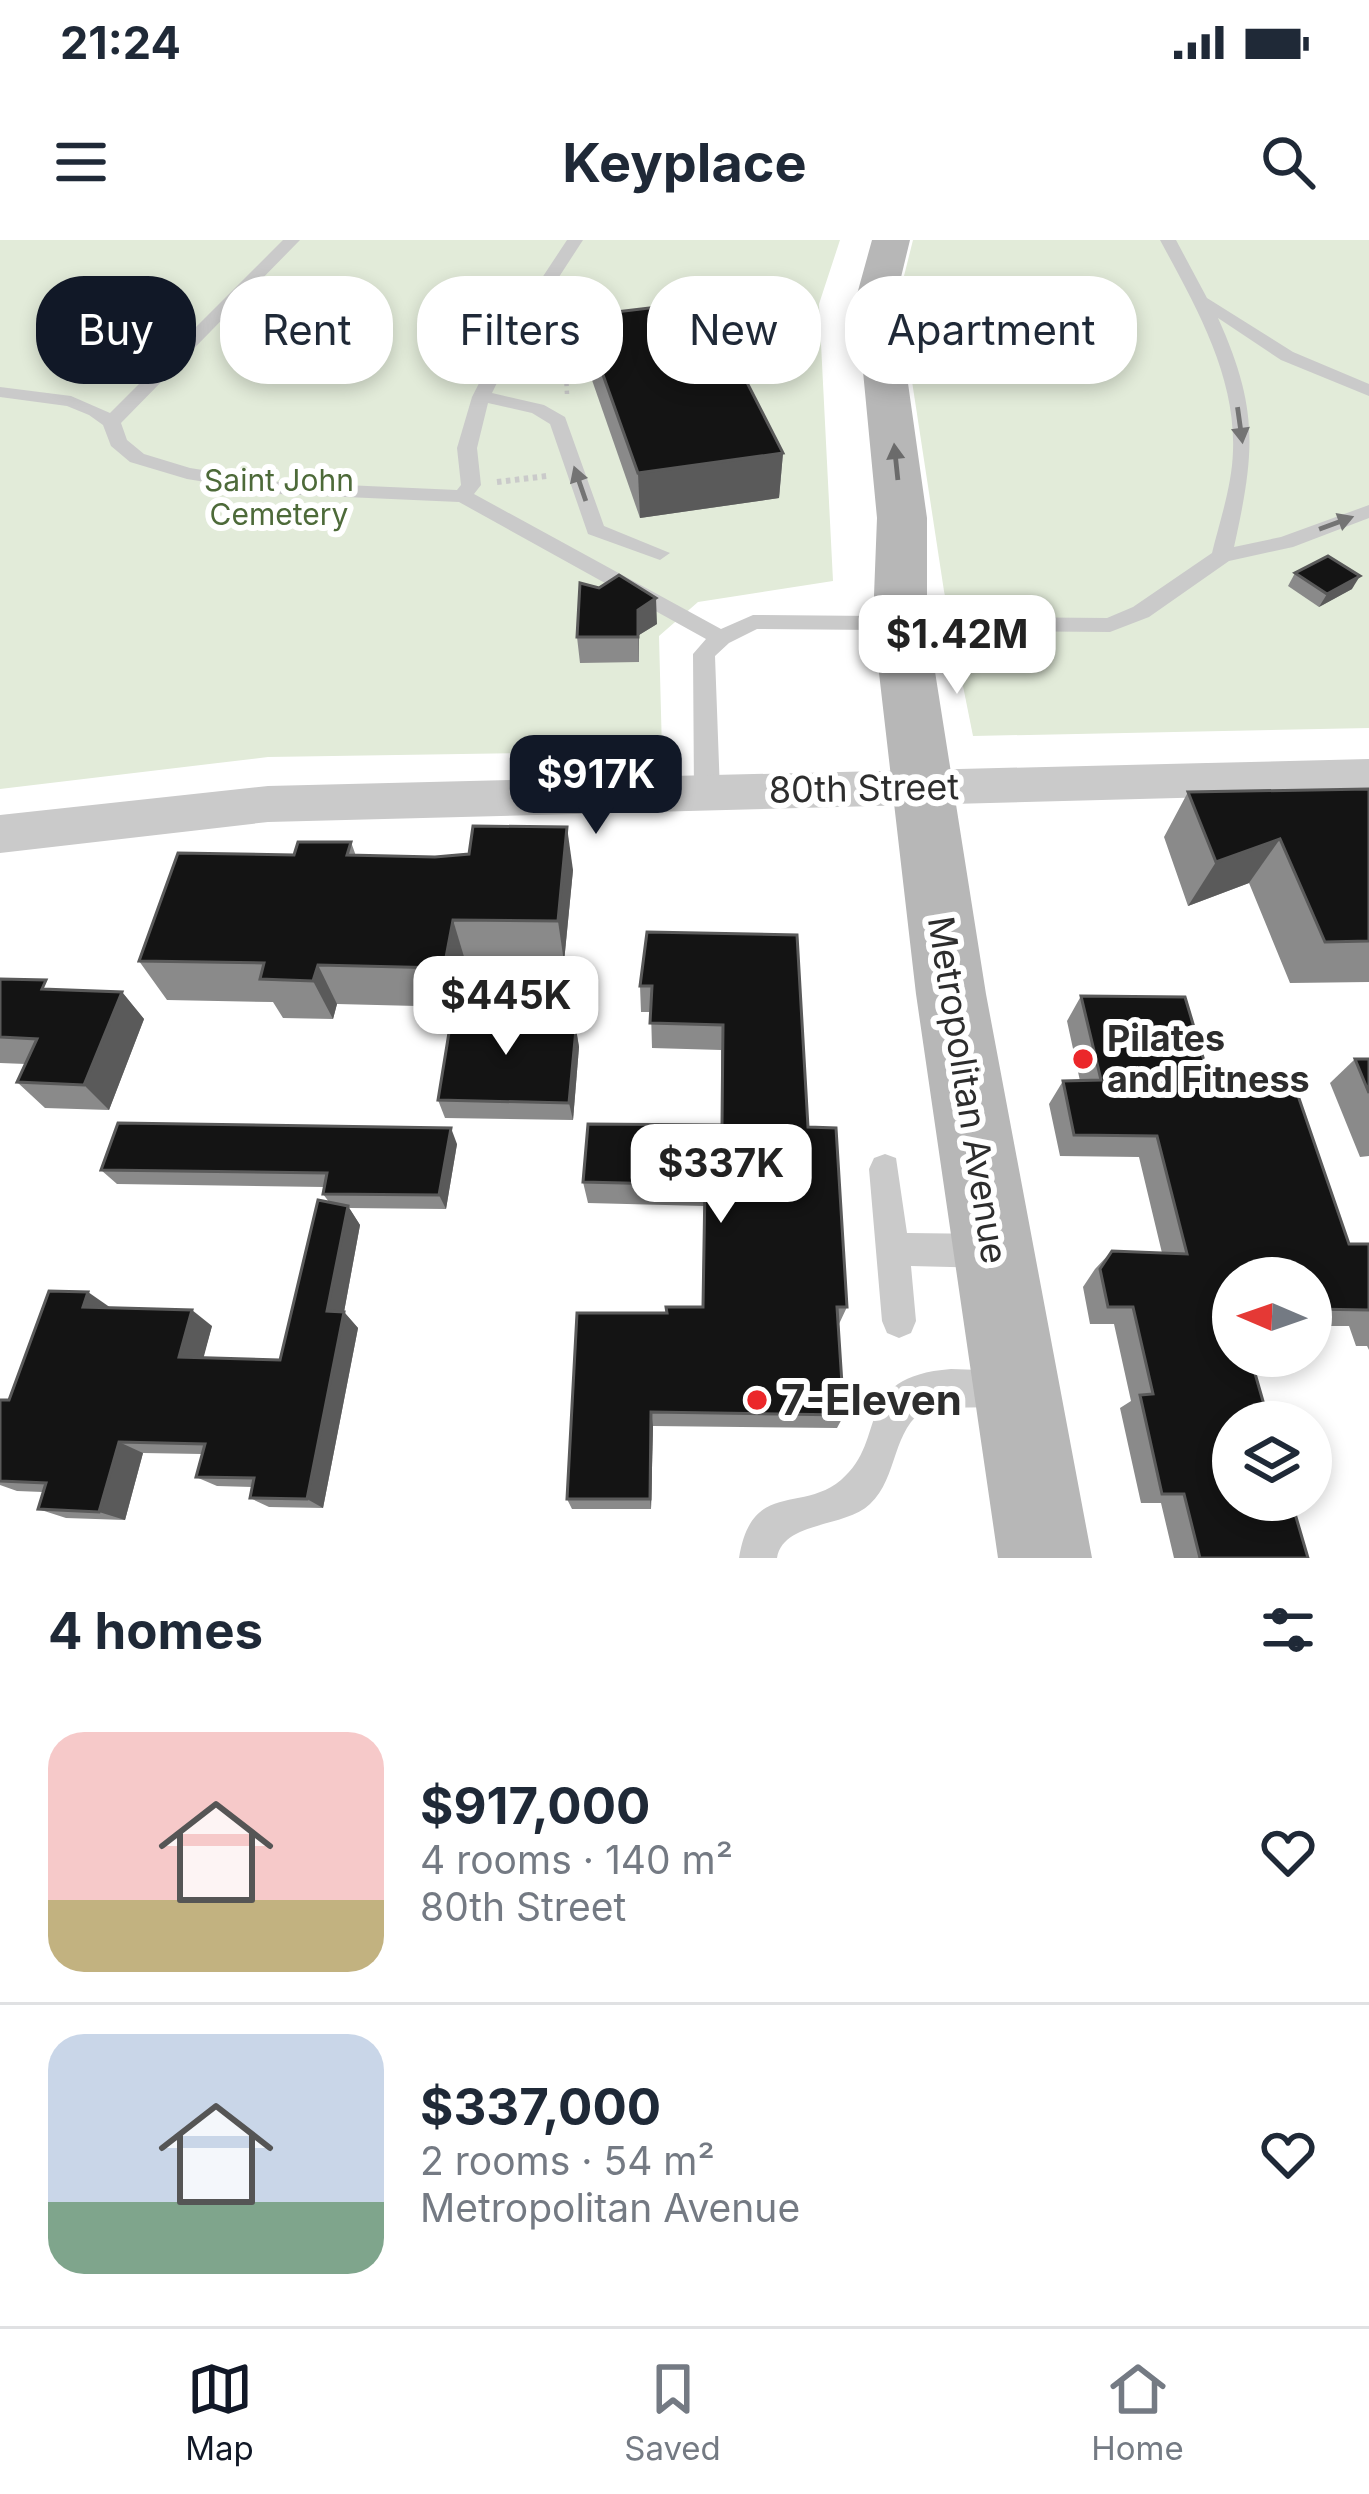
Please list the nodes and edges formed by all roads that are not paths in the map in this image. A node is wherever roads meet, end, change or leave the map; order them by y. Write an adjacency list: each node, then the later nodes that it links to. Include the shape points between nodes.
1 (292, 240): 10 (lane)
2 (575, 240): 9 (lane)
3 (861, 240): 15 (main road, Metropolitan Avenue, via 844,311 855,422 865,510)
4 (891, 240): 15 (main road, Metropolitan Avenue, one-way to 4, via 902,518 876,298)
5 (1168, 240): 6 (lane)
6 (1200, 299): 7 (lane, via 1287,356); 14 (lane, one-way to 14, via 1231,370 1243,442)
7 (1369, 391)
8 (0, 392): 10 (lane, via 71,401)
9 (483, 397): 11 (lane, via 467,446); 13 (lane, one-way to 9, via 596,530 558,421)
10 (111, 422): 11 (lane, via 118,442 137,458 187,473 278,488)
11 (467, 491): 16 (lane)
12 (1369, 512): 14 (lane, one-way to 12)
13 (660, 554)
14 (1222, 556): 15 (lane, via 1110,626)
15 (900, 621): 16 (lane, via 753,622); 18 (main road, Metropolitan Avenue)
16 (721, 638): 19 (lane, via 704,654)
17 (1369, 776): 18 (street, 80th Street)
18 (922, 787): 19 (street, 80th Street); 23 (main road, Metropolitan Avenue)
19 (706, 792): 20 (street, 80th Street, via 268,804)
20 (0, 834)
21 (885, 1169): 22 (lane)
22 (893, 1250): 23 (lane); 24 (lane)
23 (994, 1251): 25 (main road, Metropolitan Avenue)
24 (899, 1321)
25 (1017, 1389): 26 (lane, via 917,1393 893,1412 854,1496 768,1528); 27 (main road, Metropolitan Avenue)
26 (758, 1558)
27 (1045, 1558)

